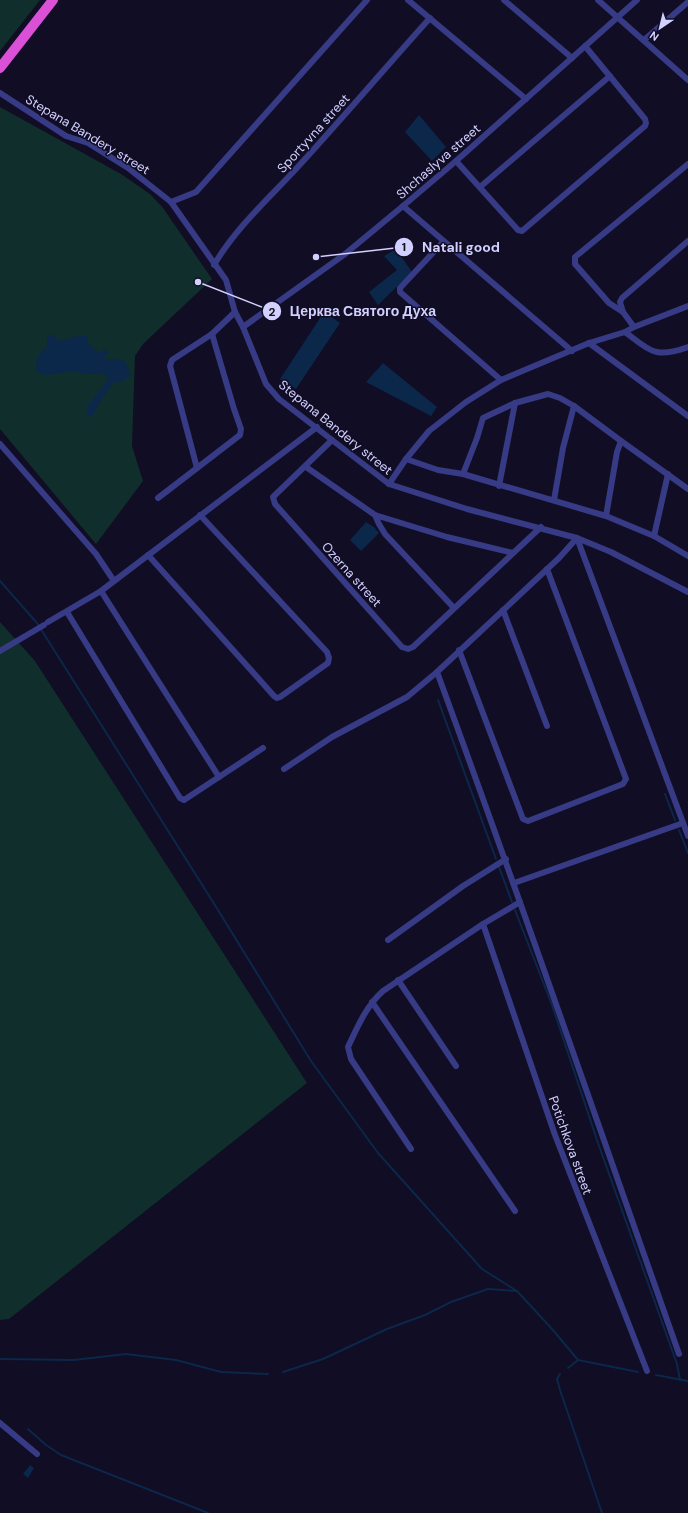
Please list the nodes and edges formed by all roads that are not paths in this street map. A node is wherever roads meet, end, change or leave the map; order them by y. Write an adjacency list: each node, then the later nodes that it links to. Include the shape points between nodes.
1 (53, 0): 13 (highway)
2 (367, 0): 21 (street, via 196,192)
3 (408, 0): 9 (street)
4 (504, 0): 12 (street)
5 (598, 0): 8 (street)
6 (637, 0): 8 (street, Shchaslyva street)
7 (688, 2): 10 (street)
8 (618, 17): 10 (street); 11 (street, Shchaslyva street)
9 (430, 18): 17 (street); 25 (street, Sportyvna street, via 255,213)
10 (644, 40): 15 (street)
11 (585, 46): 12 (street, Shchaslyva street); 14 (street)
12 (572, 58): 17 (street, Shchaslyva street)
13 (0, 68)
14 (610, 76): 20 (street); 20 (street, via 646,123 645,126 522,231 518,230)
15 (688, 80)
16 (0, 93): 21 (street, Stepana Bandery street, via 66,136 88,143 128,168)
17 (526, 99): 18 (street, Shchaslyva street)
18 (456, 161): 20 (street); 22 (street, Shchaslyva street)
19 (688, 164): 28 (street, via 575,257 575,264 609,303)
20 (480, 187)
21 (171, 202): 25 (street, Stepana Bandery street)
22 (403, 206): 24 (street); 29 (street, Shchaslyva street, via 345,254)
23 (688, 241): 28 (street, via 622,298 620,302)
24 (443, 242): 35 (street); 36 (street, via 400,288 400,292)
25 (214, 265): 27 (street, Stepana Bandery street, via 226,280)
26 (688, 306): 30 (street)
27 (236, 312): 29 (street, Stepana Bandery street); 32 (street)
28 (623, 312): 30 (street)
29 (243, 327): 40 (street, Stepana Bandery street, via 266,384 279,399)
30 (634, 327): 31 (street)
31 (625, 332): 33 (street); 34 (street, via 652,351 667,353)
32 (212, 334): 46 (street, via 172,360 170,366); 46 (street, via 241,429 240,435)
33 (588, 343): 35 (street); 39 (street)
34 (688, 347)
35 (572, 351): 36 (street)
36 (502, 380): 44 (street, via 466,402 429,431)
37 (515, 404): 38 (street, via 548,394); 47 (street, via 483,418); 50 (street)
38 (574, 406): 42 (street); 53 (street, via 563,448)
39 (688, 416)
40 (317, 428): 41 (street, Stepana Bandery street); 54 (street)
41 (332, 440): 45 (street, Ozerna street); 49 (street, Stepana Bandery street)
42 (621, 441): 48 (street); 56 (street)
43 (0, 444): 64 (street, via 96,554)
44 (406, 459): 47 (street, via 438,470); 49 (street)
45 (306, 467): 55 (street); 67 (street, Ozerna street, via 273,497 275,504 402,647 412,647)
46 (197, 468): 52 (street)
47 (463, 474): 50 (street)
48 (668, 474): 51 (street); 58 (street)
49 (389, 484): 57 (street, Stepana Bandery street, via 467,509)
50 (499, 486): 53 (street)
51 (688, 489)
52 (158, 498)
53 (554, 500): 56 (street)
54 (200, 515): 61 (street); 61 (street, via 327,652 328,663 277,698)
55 (375, 515): 60 (street, via 447,537); 67 (street, via 385,534)
56 (606, 516): 58 (street)
57 (541, 527): 59 (street, Stepana Bandery street); 60 (street, Ozerna street)
58 (654, 536): 62 (street)
59 (578, 538): 63 (street); 66 (street, Stepana Bandery street); 77 (street)
60 (513, 553): 67 (street, Ozerna street)
61 (148, 555): 64 (street)
62 (688, 556)
63 (547, 569): 68 (street); 70 (street, via 626,779 623,784 528,821 523,819)
64 (114, 581): 65 (street)
65 (101, 591): 69 (street); 76 (street)
66 (688, 592)
67 (454, 608)
68 (503, 610): 70 (street); 73 (street)
69 (67, 612): 71 (street); 76 (street, via 180,798 184,800)
70 (459, 650): 72 (street)
71 (0, 651)
72 (437, 672): 75 (street, via 407,697 332,737); 79 (street)
73 (547, 726)
74 (263, 748): 76 (street)
75 (284, 769)
76 (219, 777)
77 (683, 823): 78 (street); 80 (street)
78 (688, 836)
79 (506, 859): 80 (street); 83 (street, via 463,886)
80 (514, 884): 81 (street)
81 (520, 902): 82 (street); 89 (street)
82 (483, 924): 84 (street); 90 (street, Potichkova street, via 558,1143)
83 (388, 940)
84 (398, 980): 85 (street); 86 (street)
85 (372, 1002): 87 (street, via 348,1047 351,1059); 88 (street)
86 (456, 1066)
87 (411, 1149)
88 (515, 1211)
89 (679, 1354)
90 (647, 1370)
91 (0, 1423): 92 (street)
92 (37, 1454)

